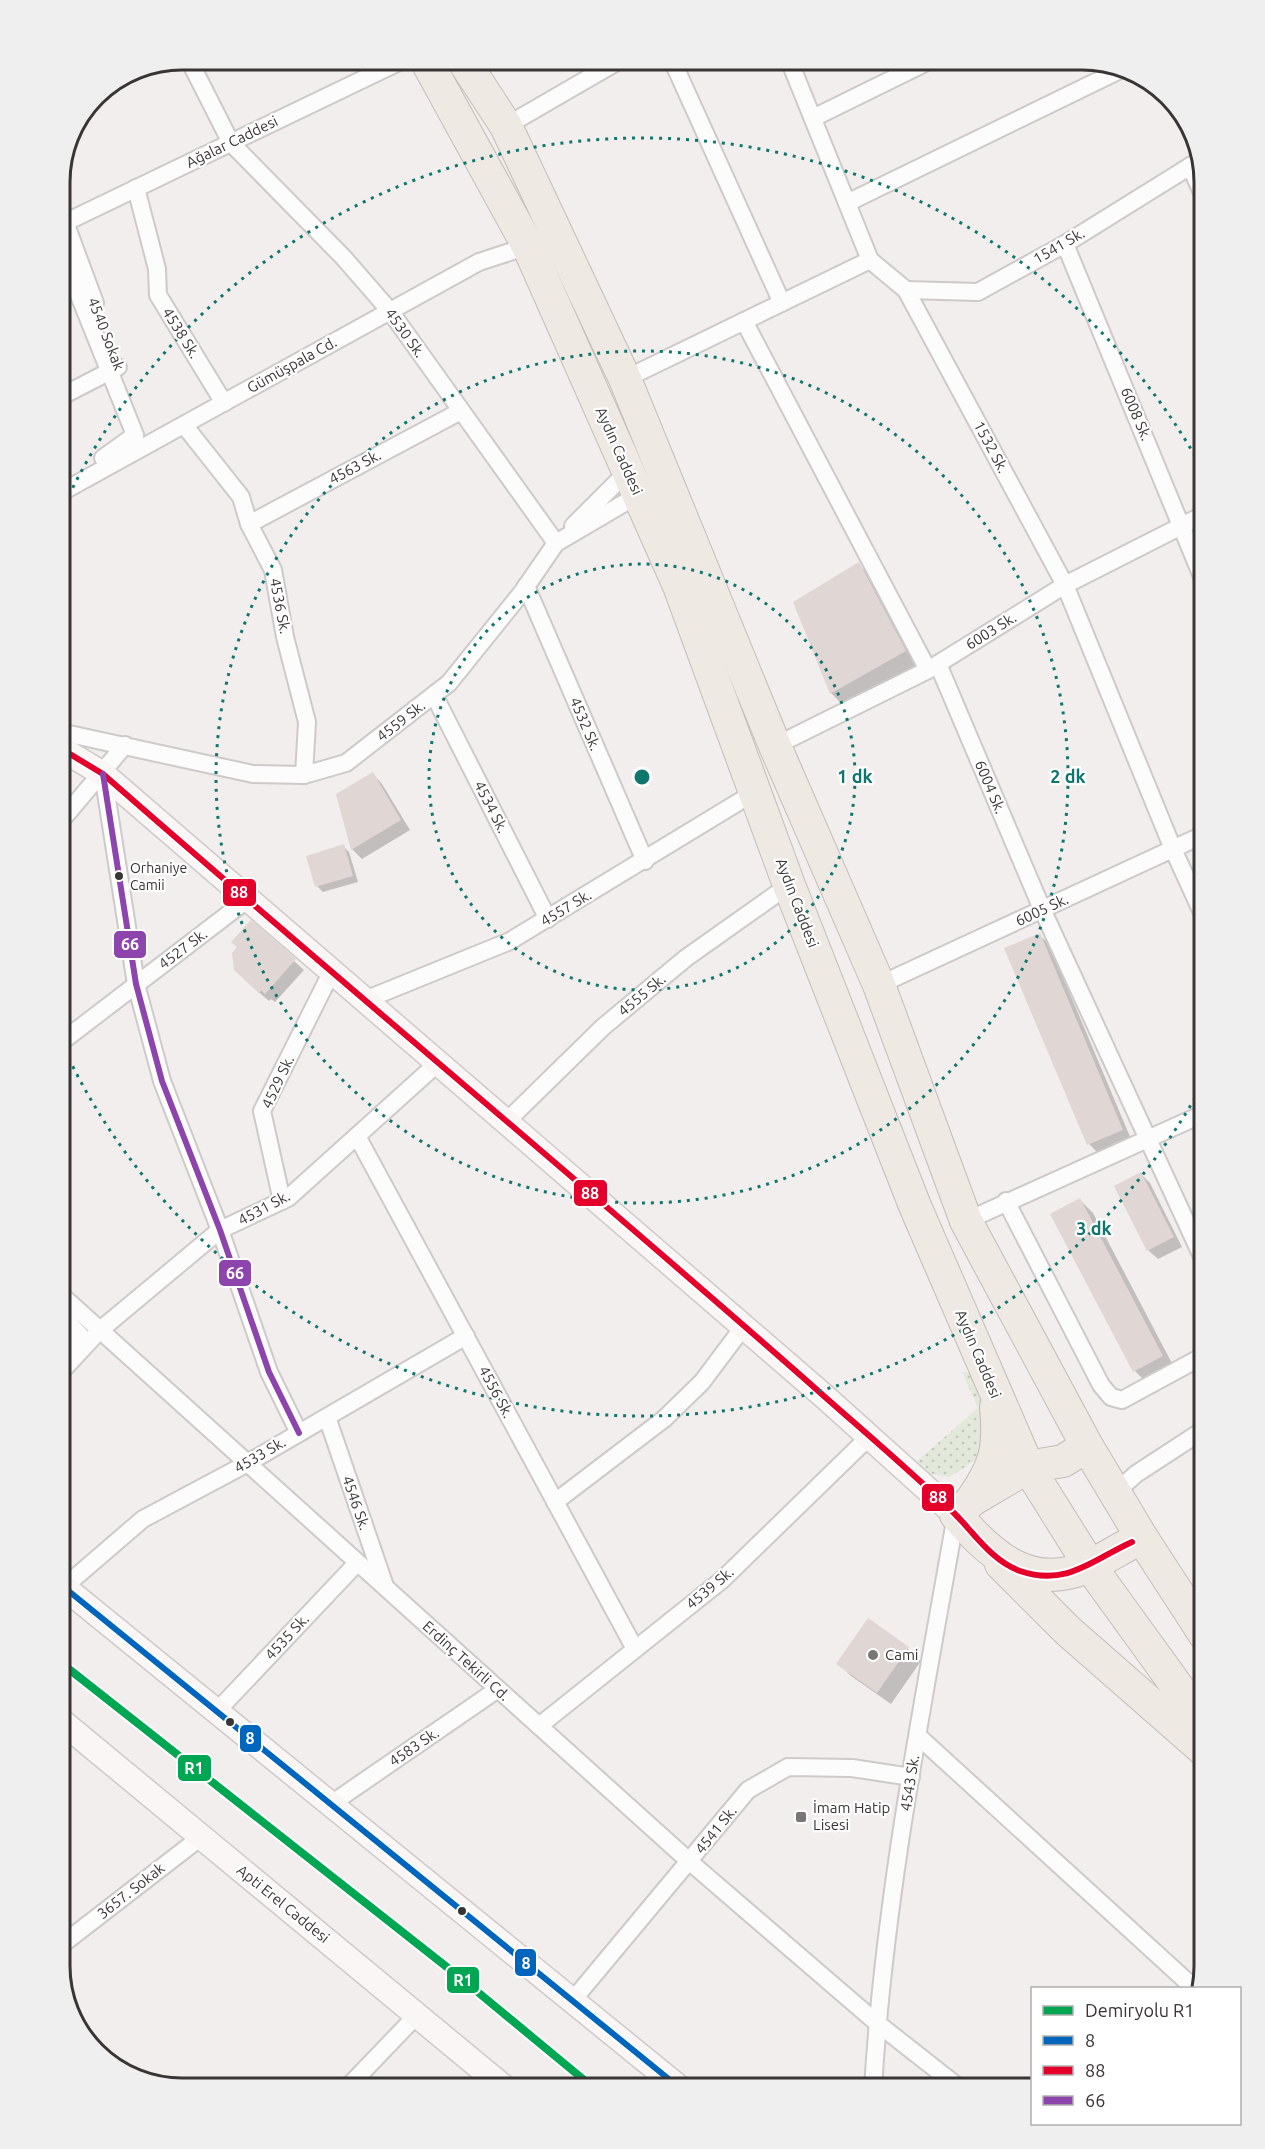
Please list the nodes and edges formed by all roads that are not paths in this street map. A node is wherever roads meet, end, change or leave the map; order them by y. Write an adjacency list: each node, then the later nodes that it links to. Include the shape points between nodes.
1 (195, 71): 12 (street, 4530 Sk.)
2 (380, 71): 12 (street, Ağalar Caddesi)
3 (432, 71): 19 (highway, Aydın Caddesi)
4 (470, 71): 11 (highway, Aydın Caddesi)
5 (601, 71): 11 (street)
6 (677, 71): 23 (street)
7 (794, 71): 10 (street, 1532 Sk.)
8 (909, 71): 10 (street)
9 (1111, 74): 15 (street)
10 (813, 118): 15 (street, 1532 Sk.)
11 (506, 126): 27 (highway, Aydın Caddesi)
12 (231, 143): 14 (street, Ağalar Caddesi); 24 (street, 4530 Sk.)
13 (1193, 164): 17 (street, 1541 Sk.)
14 (136, 188): 16 (street, Ağalar Caddesi); 29 (street, 4538 Sk., via 157,269 158,295)
15 (847, 203): 20 (street, 1532 Sk.)
16 (71, 220)
17 (1065, 244): 22 (street, 1541 Sk., via 978,292); 38 (street, 6008 Sk.)
18 (71, 246): 26 (street, 4540 Sokak)
19 (528, 246): 24 (street, Gümüşpala Cd., via 479,262); 34 (highway, Aydın Caddesi)
20 (870, 260): 22 (street, 1532 Sk.); 23 (street)
21 (71, 272): 26 (street)
22 (906, 290): 41 (street, 1532 Sk.)
23 (782, 303): 25 (street)
24 (390, 311): 29 (street, Gümüşpala Cd.); 30 (street, 4530 Sk.)
25 (744, 321): 27 (street); 43 (street, 6004 Sk.)
26 (115, 369): 28 (street); 32 (street, 4540 Sokak); 33 (street, via 135,435 117,450)
27 (625, 379): 47 (highway, Aydın Caddesi)
28 (71, 391)
29 (224, 403): 31 (street, Gümüşpala Cd.)
30 (461, 411): 37 (street, 4563 Sk.); 39 (street, 4530 Sk.)
31 (184, 425): 32 (street, Gümüşpala Cd.); 37 (street, 4536 Sk., via 241,497)
32 (148, 445): 35 (street, Gümüşpala Cd.)
33 (71, 475)
34 (633, 483): 39 (street); 39 (street, 4559 Sk.); 51 (highway, Aydın Caddesi, via 679,586)
35 (71, 487)
36 (1195, 519): 38 (street, 6003 Sk.)
37 (249, 524): 50 (street, 4536 Sk., via 273,570 307,722)
38 (1182, 525): 40 (street, 6008 Sk.); 41 (street, 6003 Sk.)
39 (556, 543): 42 (street, 4559 Sk.)
40 (1195, 558)
41 (1065, 585): 43 (street, 6003 Sk.); 54 (street, 1532 Sk.)
42 (526, 586): 44 (street, 4559 Sk., via 449,683); 55 (street, 4532 Sk.)
43 (933, 667): 47 (street, 6003 Sk.); 59 (street, 6004 Sk.)
44 (434, 695): 50 (street, 4559 Sk., via 346,763); 60 (street, 4534 Sk.)
45 (71, 734): 46 (street, 4559 Sk.)
46 (125, 745): 49 (street); 50 (street, 4559 Sk., via 253,774)
47 (775, 746): 63 (highway, Aydın Caddesi)
48 (71, 754): 49 (street)
49 (103, 774): 52 (street); 58 (street); 62 (street)
50 (304, 775)
51 (755, 792): 55 (street, 4557 Sk.); 56 (highway, Aydın Caddesi)
52 (71, 810)
53 (1195, 839): 54 (street, 6005 Sk.)
54 (1173, 849): 57 (street, 1532 Sk.); 59 (street, 6005 Sk.)
55 (645, 861): 60 (street, 4557 Sk.)
56 (789, 885): 68 (street, 4555 Sk., via 686,958 603,1027); 84 (highway, Aydın Caddesi, via 915,1206)
57 (1195, 897)
58 (248, 899): 61 (street); 62 (street, 4527 Sk.)
59 (1042, 909): 63 (street, 6005 Sk.); 70 (street, 6004 Sk.)
60 (548, 919): 64 (street, 4557 Sk., via 510,942)
61 (332, 971): 64 (street); 71 (street, 4529 Sk., via 262,1111)
62 (136, 984): 65 (street, 4527 Sk.); 74 (street, via 162,1081)
63 (879, 985): 73 (highway, Aydın Caddesi)
64 (365, 1000): 66 (street)
65 (71, 1035)
66 (439, 1062): 68 (street); 69 (street, 4531 Sk.)
67 (1195, 1118): 70 (street)
68 (507, 1121): 78 (street)
69 (357, 1136): 71 (street, 4531 Sk.); 80 (street, 4556 Sk.)
70 (1146, 1140): 72 (street); 75 (street, 6004 Sk.)
71 (282, 1201): 74 (street, 4531 Sk.)
72 (1006, 1201): 73 (street); 82 (street, via 1101,1385 1111,1396 1122,1400)
73 (966, 1221): 89 (highway, Aydın Caddesi)
74 (220, 1230): 79 (street, 4531 Sk.); 86 (street, via 269,1372)
75 (1195, 1242)
76 (70, 1304): 79 (street, Erdinç Tekirli Cd.)
77 (70, 1325): 81 (street, via 81,1336)
78 (744, 1326): 88 (street); 93 (street, via 702,1382 664,1419)
79 (99, 1331): 83 (street, 4531 Sk.); 90 (street, Erdinç Tekirli Cd.)
80 (466, 1336): 85 (street, 4533 Sk.); 93 (street, 4556 Sk.)
81 (70, 1347)
82 (1195, 1360)
83 (70, 1362)
84 (995, 1395): 91 (highway, Aydın Caddesi); 94 (highway, via 999,1439 991,1473)
85 (327, 1417): 86 (street, 4533 Sk.); 100 (street, 4546 Sk.)
86 (299, 1433): 90 (street, 4533 Sk.)
87 (1195, 1436): 92 (street, via 1136,1474)
88 (869, 1437): 94 (street); 103 (street, 4539 Sk., via 722,1580)
89 (1087, 1446): 91 (highway, via 1063,1461); 92 (highway, Aydın Caddesi)
90 (246, 1464): 97 (street, Erdinç Tekirli Cd.); 99 (street, 4533 Sk., via 143,1519)
91 (1028, 1467): 94 (highway); 98 (highway, Aydın Caddesi)
92 (1115, 1493): 95 (highway, Aydın Caddesi)
93 (555, 1502): 103 (street, 4556 Sk.)
94 (964, 1508): 96 (highway); 109 (street, 4543 Sk.)
95 (1142, 1538): 98 (highway); 102 (highway, Aydın Caddesi)
96 (981, 1545): 98 (highway, via 1018,1570 1060,1577); 110 (highway, via 1067,1630)
97 (357, 1563): 100 (street, Erdinç Tekirli Cd.); 106 (street, 4535 Sk.)
98 (1090, 1566): 105 (highway, Aydın Caddesi)
99 (70, 1579)
100 (386, 1589): 104 (street, Erdinç Tekirli Cd.)
101 (70, 1593): 106 (street)
102 (1195, 1620)
103 (635, 1649): 107 (street, 4539 Sk.)
104 (498, 1689): 107 (street, Erdinç Tekirli Cd.); 112 (street, 4583 Sk.)
105 (1195, 1711)
106 (217, 1712): 112 (street)
107 (539, 1726): 114 (street, Erdinç Tekirli Cd.)
108 (70, 1734): 113 (street, Apti Erel Caddesi)
109 (918, 1736): 111 (street, 4543 Sk.); 116 (street)
110 (1195, 1742)
111 (911, 1777): 114 (street, 4541 Sk., via 852,1768 788,1767 748,1790); 119 (street, 4543 Sk.)
112 (331, 1804): 117 (street)
113 (201, 1837): 115 (street, 3657. Sokak); 118 (street, Apti Erel Caddesi)
114 (690, 1862): 117 (street, 4541 Sk.); 119 (street, Erdinç Tekirli Cd.)
115 (70, 1938)
116 (1192, 1987)
117 (573, 2000): 122 (street)
118 (417, 2014): 120 (street); 121 (street, Apti Erel Caddesi)
119 (877, 2023): 123 (street, 4543 Sk.); 124 (street, Erdinç Tekirli Cd.)
120 (356, 2078)
121 (493, 2078)
122 (668, 2078)
123 (874, 2078)
124 (947, 2078)

